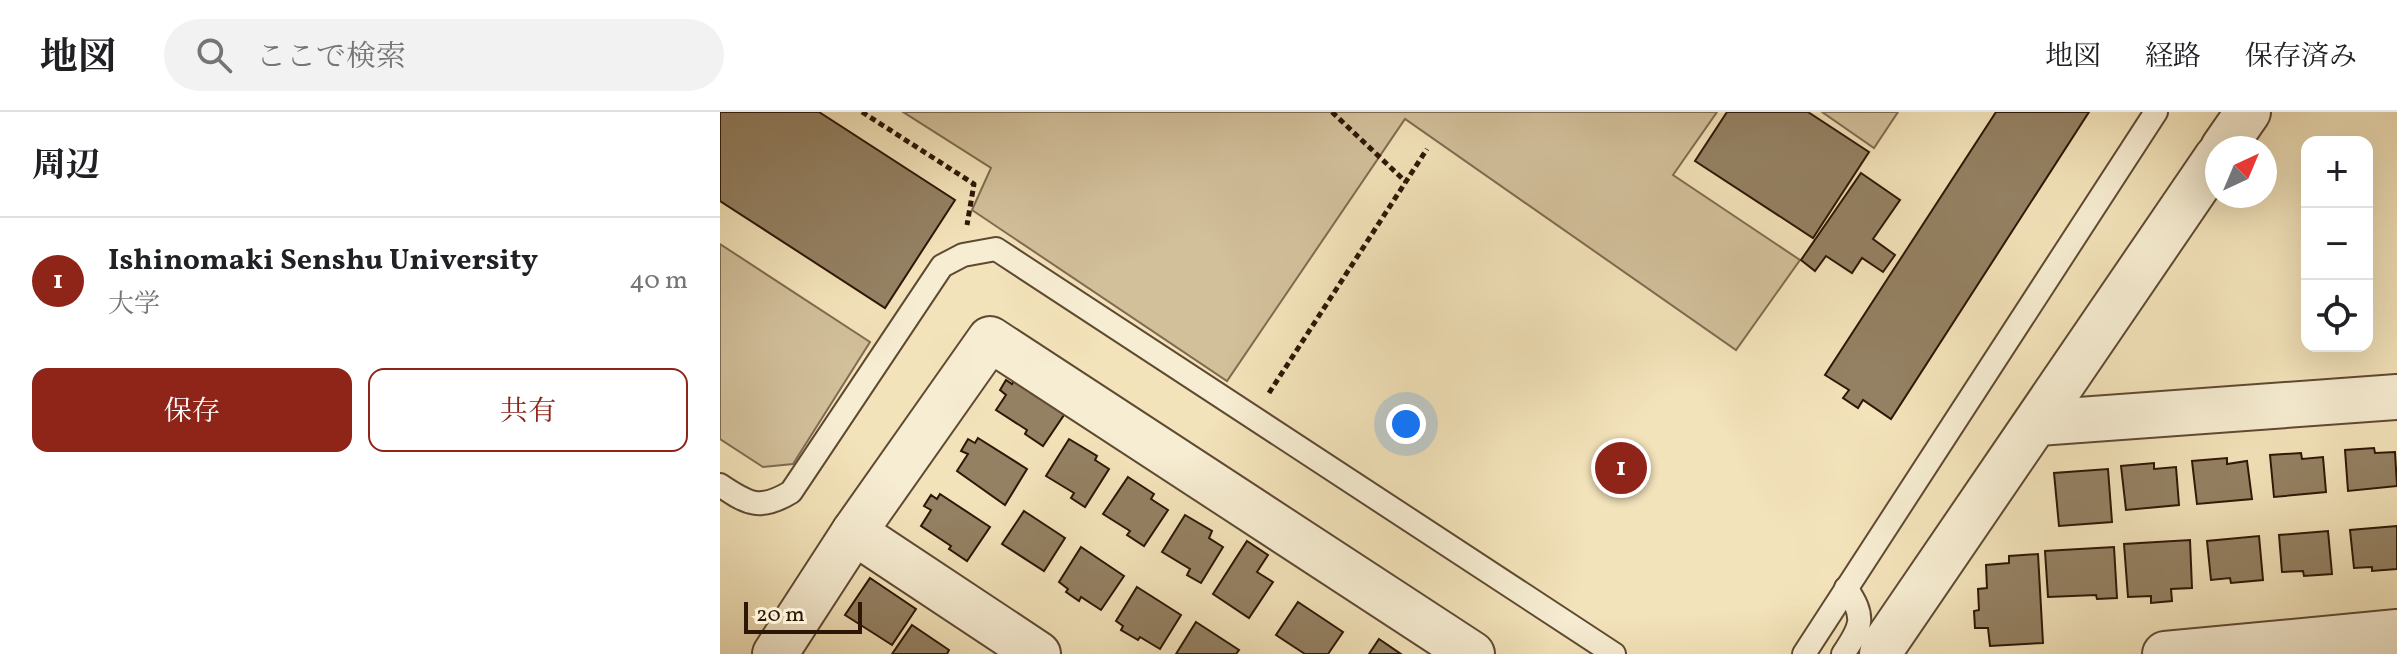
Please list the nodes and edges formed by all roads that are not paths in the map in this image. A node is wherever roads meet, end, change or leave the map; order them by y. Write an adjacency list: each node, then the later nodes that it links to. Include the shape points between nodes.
1 (2156, 112): 9 (lane)
2 (2248, 112): 3 (street)
3 (2231, 136)
4 (2205, 175): 6 (street)
5 (2397, 397): 6 (street)
6 (2038, 423): 17 (street)
7 (720, 485): 14 (lane, via 758,504 774,503 791,492 942,266 963,255 996,249)
8 (854, 532): 11 (street); 12 (street); 13 (street, via 990,339)
9 (1846, 588): 15 (lane); 16 (lane, via 1858,606 1859,630)
10 (2397, 632): 18 (street)
11 (775, 654)
12 (1038, 654)
13 (1472, 654)
14 (1614, 654)
15 (1804, 654)
16 (1843, 654)
17 (1882, 654)
18 (2165, 654)

